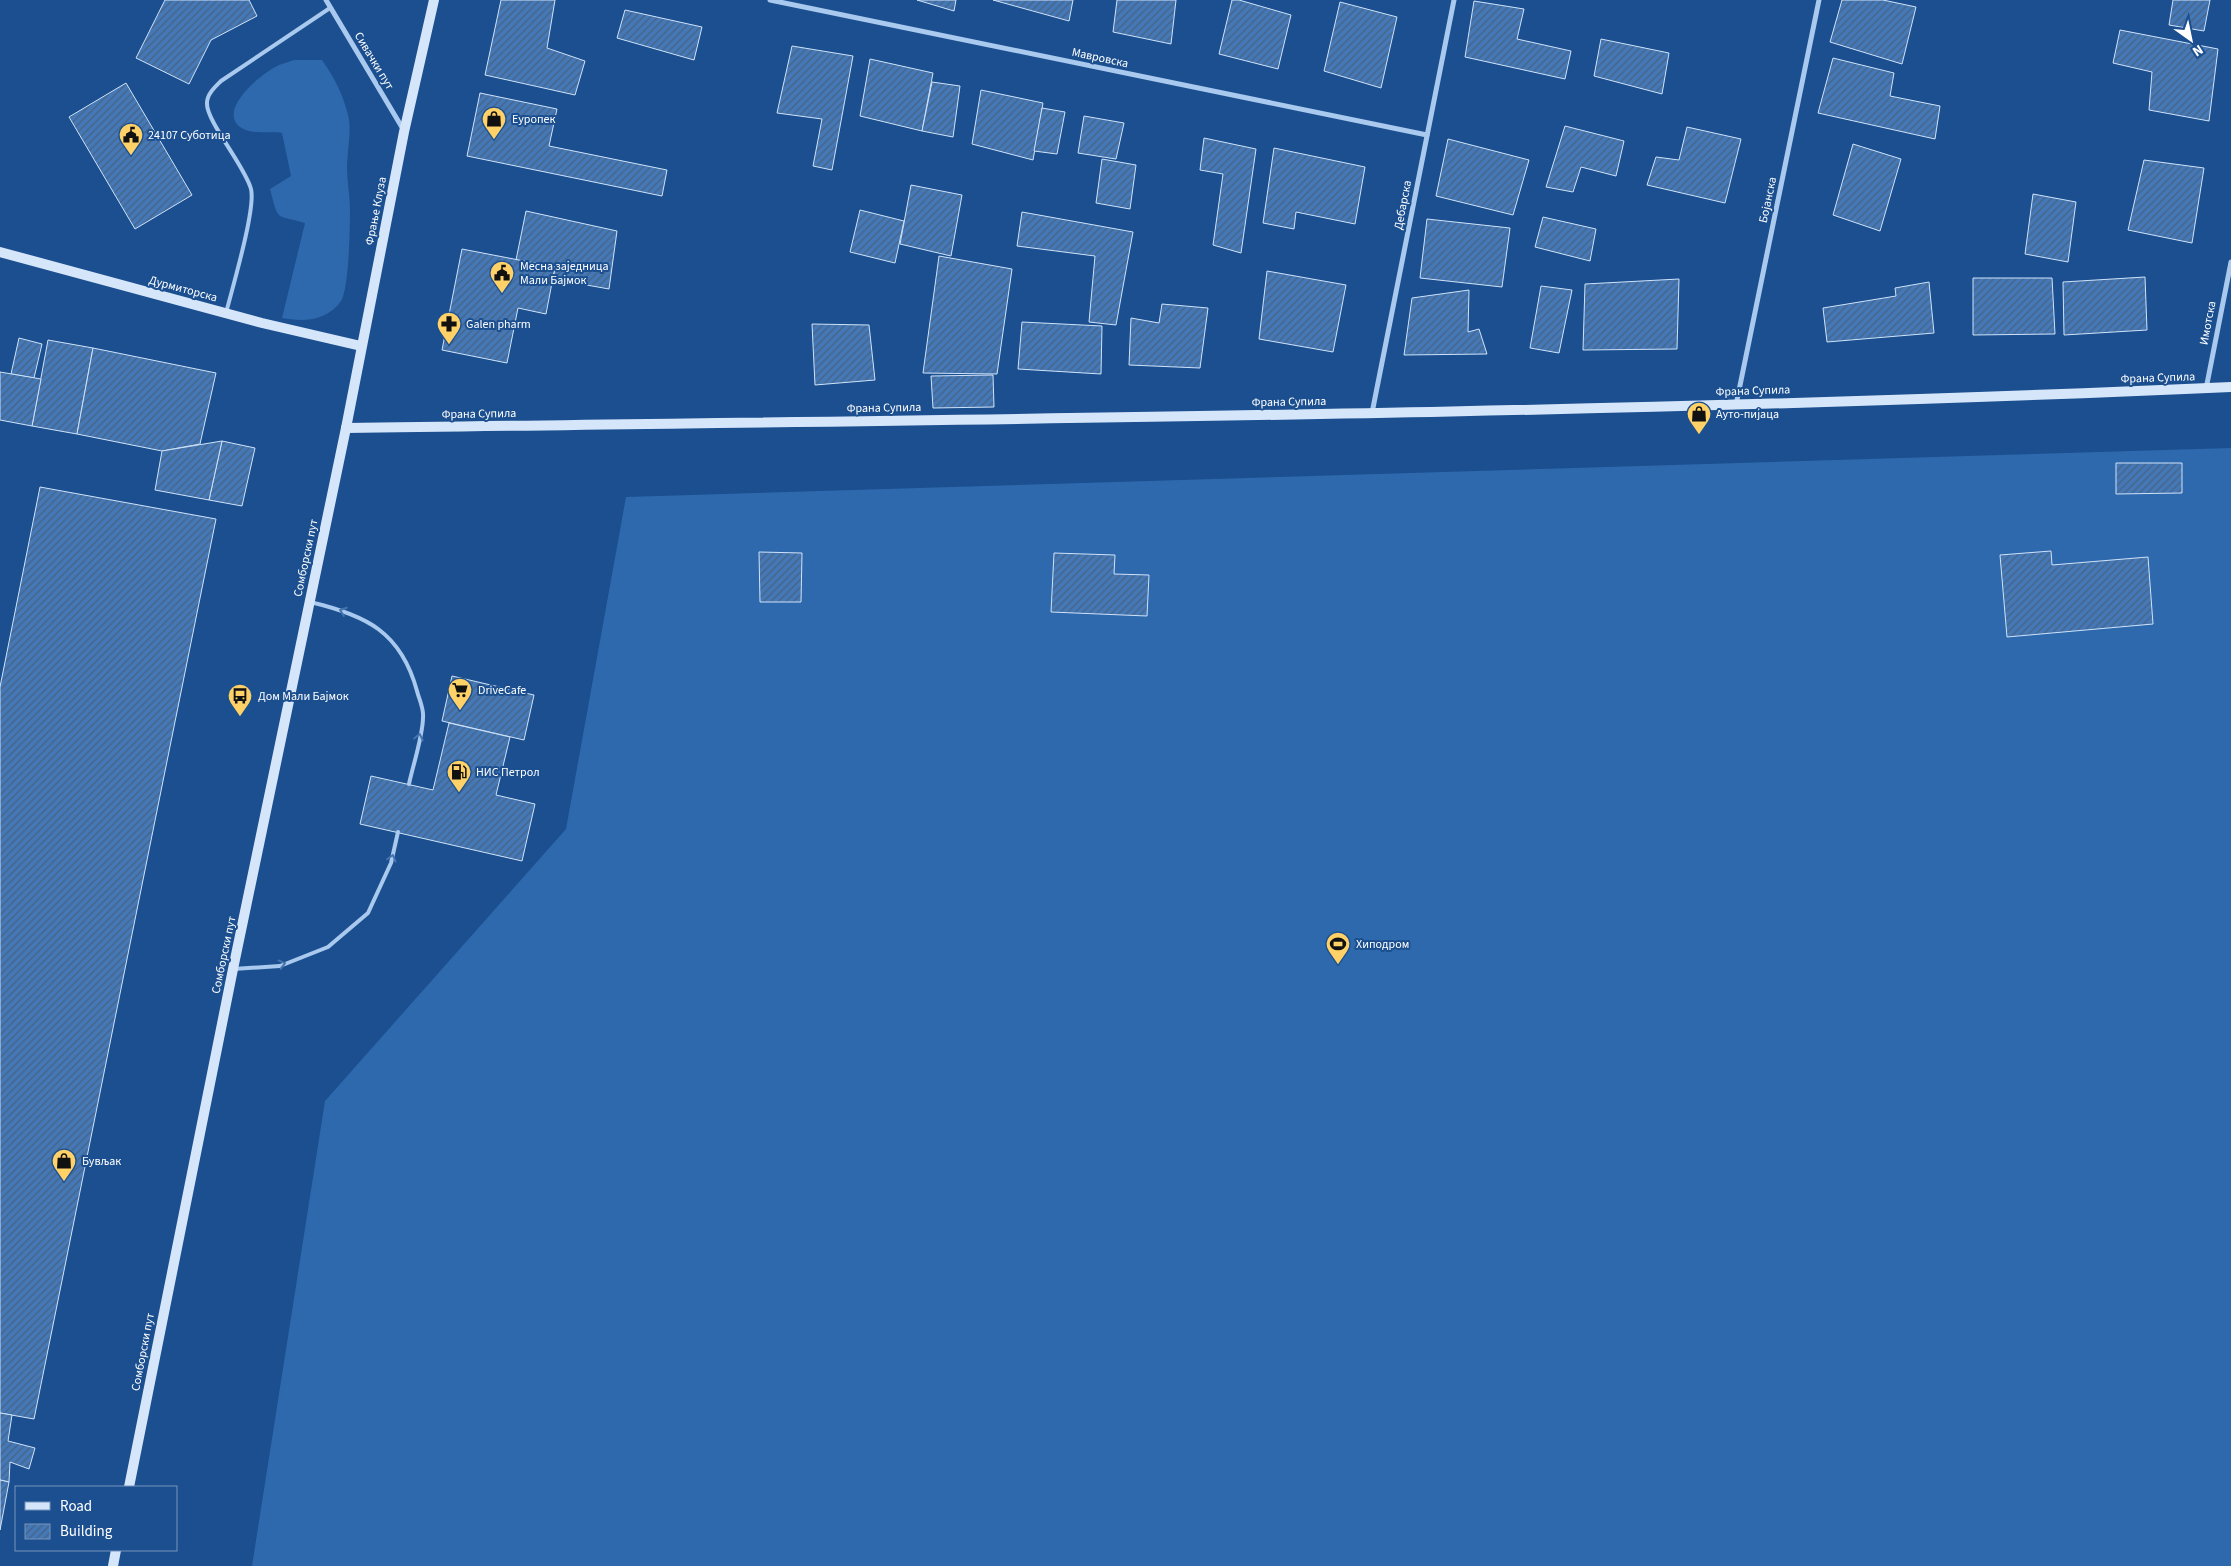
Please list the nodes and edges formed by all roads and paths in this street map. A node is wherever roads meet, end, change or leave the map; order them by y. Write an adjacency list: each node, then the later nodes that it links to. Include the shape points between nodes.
1 (326, 0): 6 (street, Сивачки пут)
2 (434, 0): 7 (street, Фрање Клуза)
3 (770, 0): 8 (street, Мавровска)
4 (1454, 0): 8 (street, Дебарска)
5 (1819, 0): 15 (street, Бојанска)
6 (330, 8): 7 (street, Сивачки пут); 11 (lane, via 221,81 209,96 207,105 212,118 248,179 252,192 247,228)
7 (404, 132): 12 (street, Фрање Клуза)
8 (1427, 135): 16 (street, Дебарска)
9 (0, 252): 11 (street, Дурмиторска)
10 (2231, 262): 14 (street, Имотска)
11 (226, 313): 12 (street, Дурмиторска)
12 (361, 346): 17 (street, Фрање Клуза)
13 (2231, 388): 14 (street, Франа Супила)
14 (2206, 389): 15 (street, Франа Супила)
15 (1736, 404): 16 (street, Франа Супила)
16 (1372, 413): 17 (street, Франа Супила)
17 (346, 428): 18 (street, Сомборски пут)
18 (310, 602): 19 (lane, one-way to 18, via 424,716 413,677 394,641 344,610); 21 (street, Сомборски пут)
19 (409, 784)
20 (398, 832): 21 (lane, one-way to 20, via 280,966 328,947 368,913 391,863)
21 (233, 968): 22 (street, Сомборски пут)
22 (129, 1486)
23 (116, 1551): 24 (street)
24 (113, 1566)

